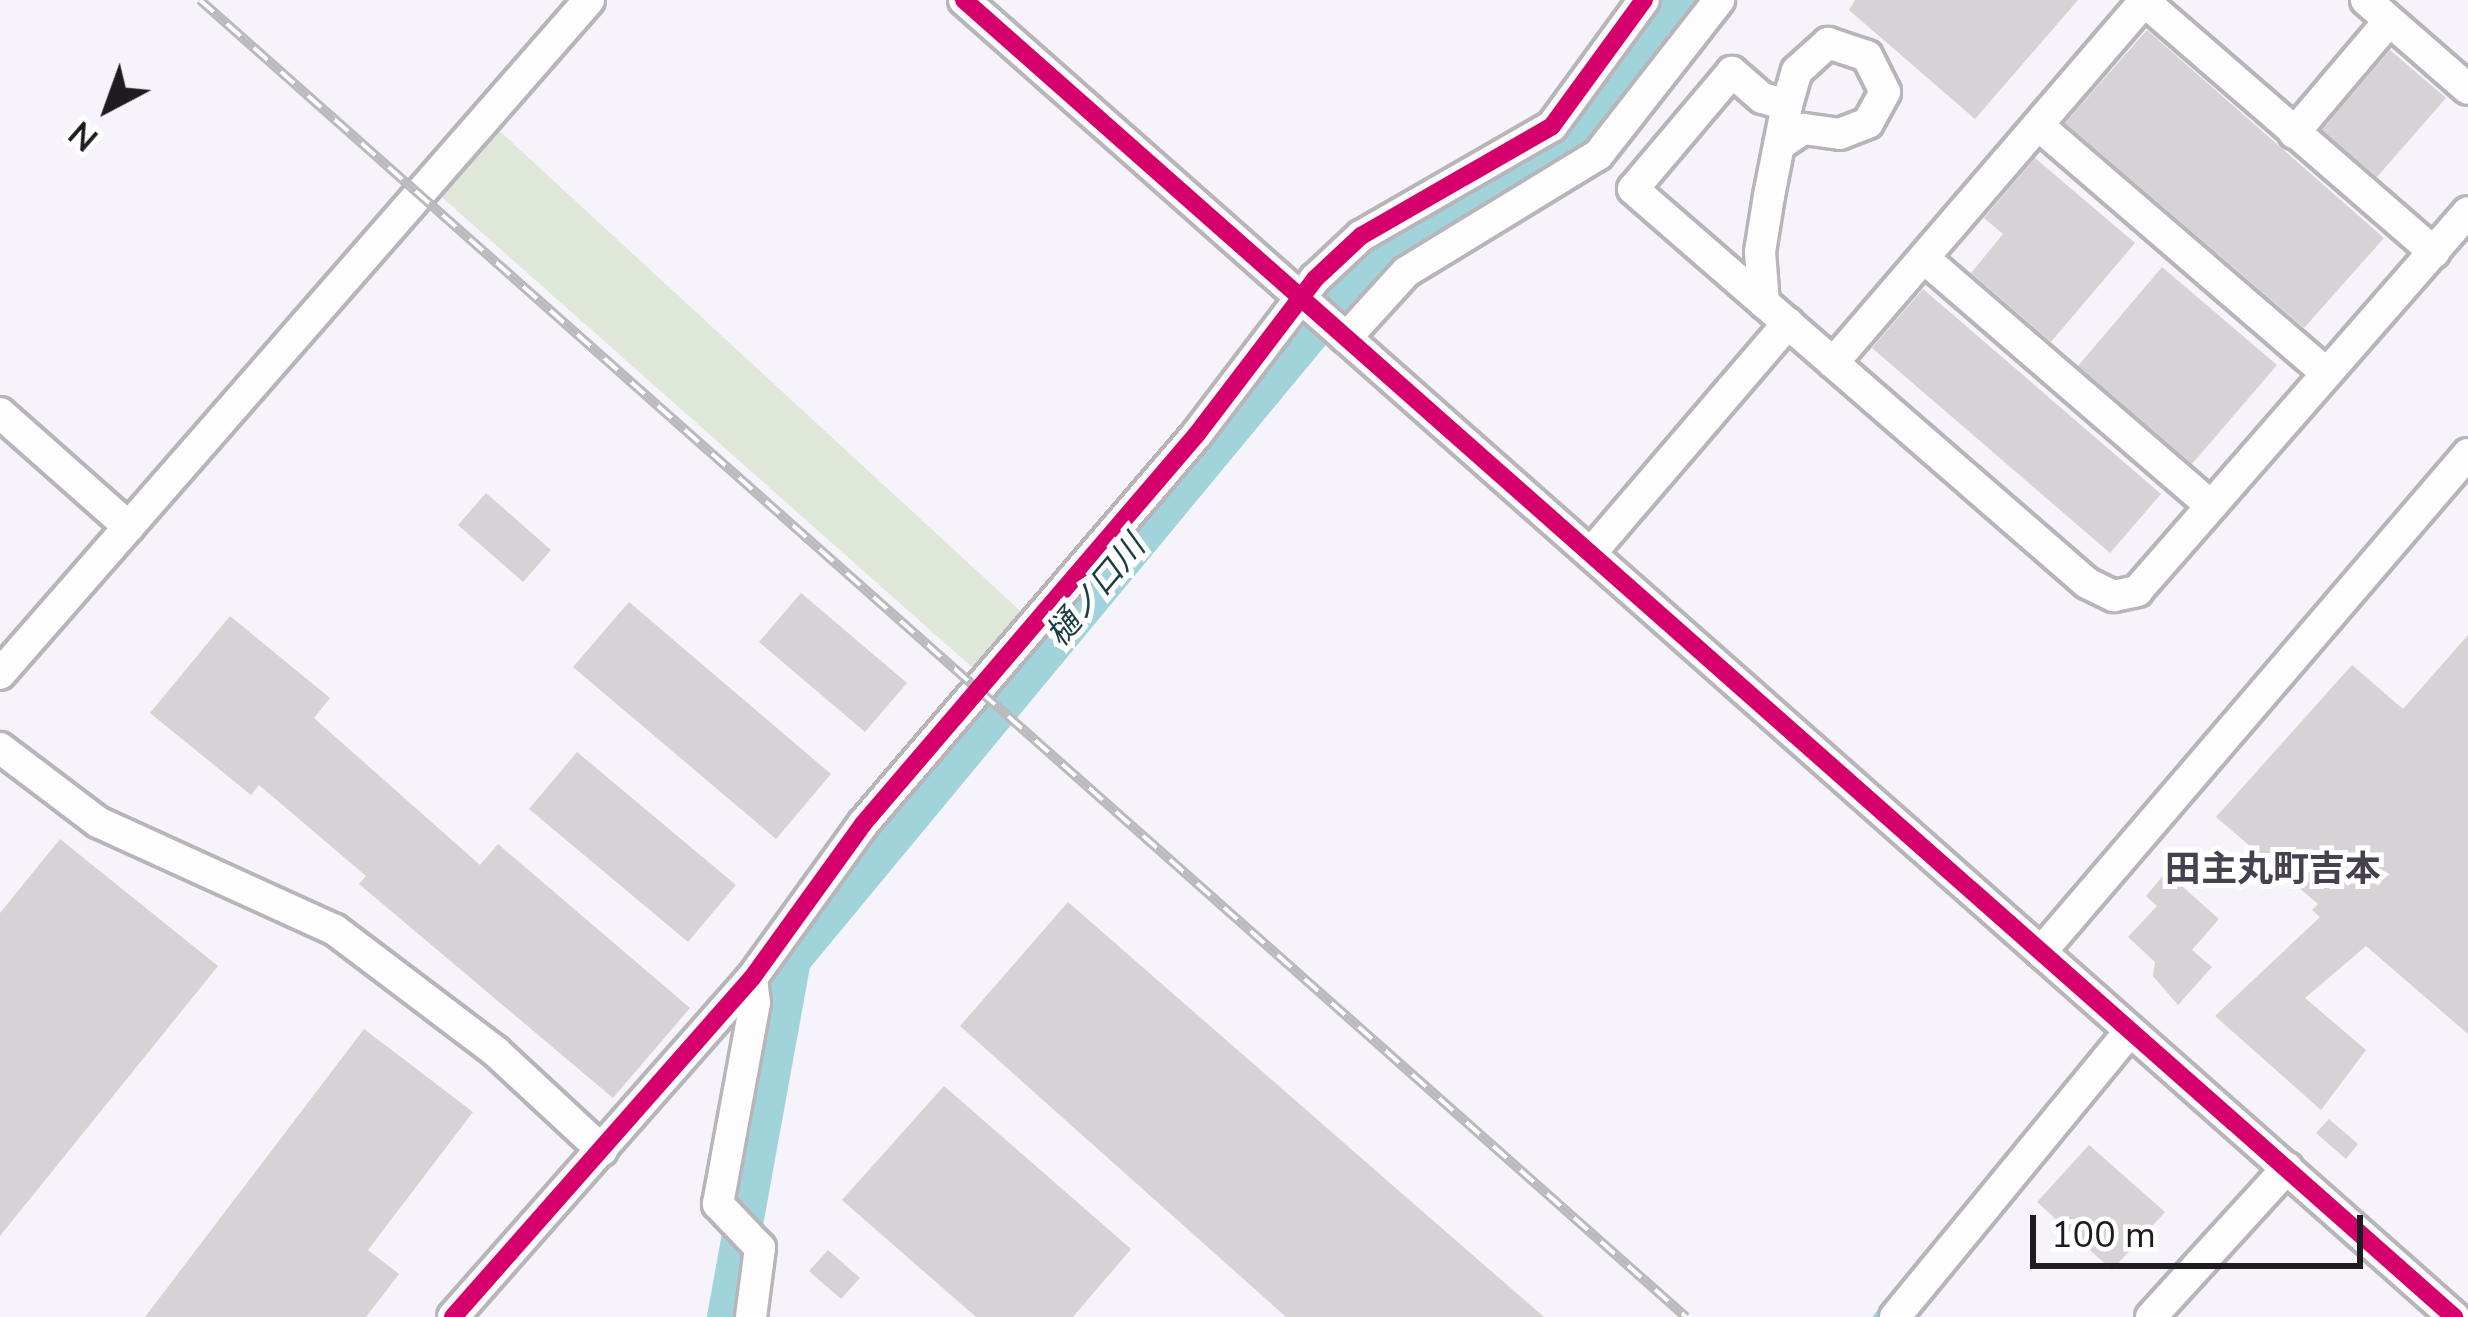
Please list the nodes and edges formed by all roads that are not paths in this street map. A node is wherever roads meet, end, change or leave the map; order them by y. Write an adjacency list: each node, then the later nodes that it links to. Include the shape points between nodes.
1 (589, 0): 26 (street)
2 (964, 0): 17 (street)
3 (1643, 0): 12 (street, via 1572,105)
4 (1719, 0): 13 (street, via 1598,155)
5 (2145, 0): 9 (street); 10 (street)
6 (2377, 10): 7 (street); 10 (street)
7 (2468, 89)
8 (1787, 104): 11 (street); 11 (street, via 1804,58 1828,44 1863,52 1885,84 1880,107 1860,128 1803,129); 18 (street, via 1762,98 1732,72 1634,189)
9 (2038, 125): 16 (street); 22 (street)
10 (2294, 133): 15 (street)
11 (1779, 145): 18 (street, via 1760,252)
12 (1496, 166): 13 (street); 17 (street, via 1361,236)
13 (1518, 206): 20 (street, via 1406,272)
14 (2468, 212): 15 (street)
15 (2434, 252): 22 (street)
16 (1925, 260): 21 (street); 25 (street)
17 (1305, 302): 20 (street); 31 (street, via 863,824)
18 (1764, 303): 19 (street)
19 (1788, 323): 21 (street); 27 (street)
20 (1341, 334): 27 (street)
21 (1833, 363): 25 (street, via 2087,583 2114,596 2137,591)
22 (2326, 373): 25 (street)
23 (0, 412): 26 (street)
24 (2468, 454): 30 (street)
25 (2211, 506)
26 (129, 526): 28 (street)
27 (1591, 553): 30 (street)
28 (0, 674)
29 (0, 748): 33 (street, via 98,822 335,930 495,1051)
30 (2041, 952): 32 (street)
31 (752, 978): 33 (street); 36 (street, via 718,1204 756,1240 762,1258)
32 (2130, 1031): 34 (street); 37 (street)
33 (602, 1150): 35 (street)
34 (2287, 1168): 38 (street); 39 (street)
35 (453, 1317)
36 (752, 1317)
37 (1895, 1317)
38 (2151, 1317)
39 (2454, 1317)

